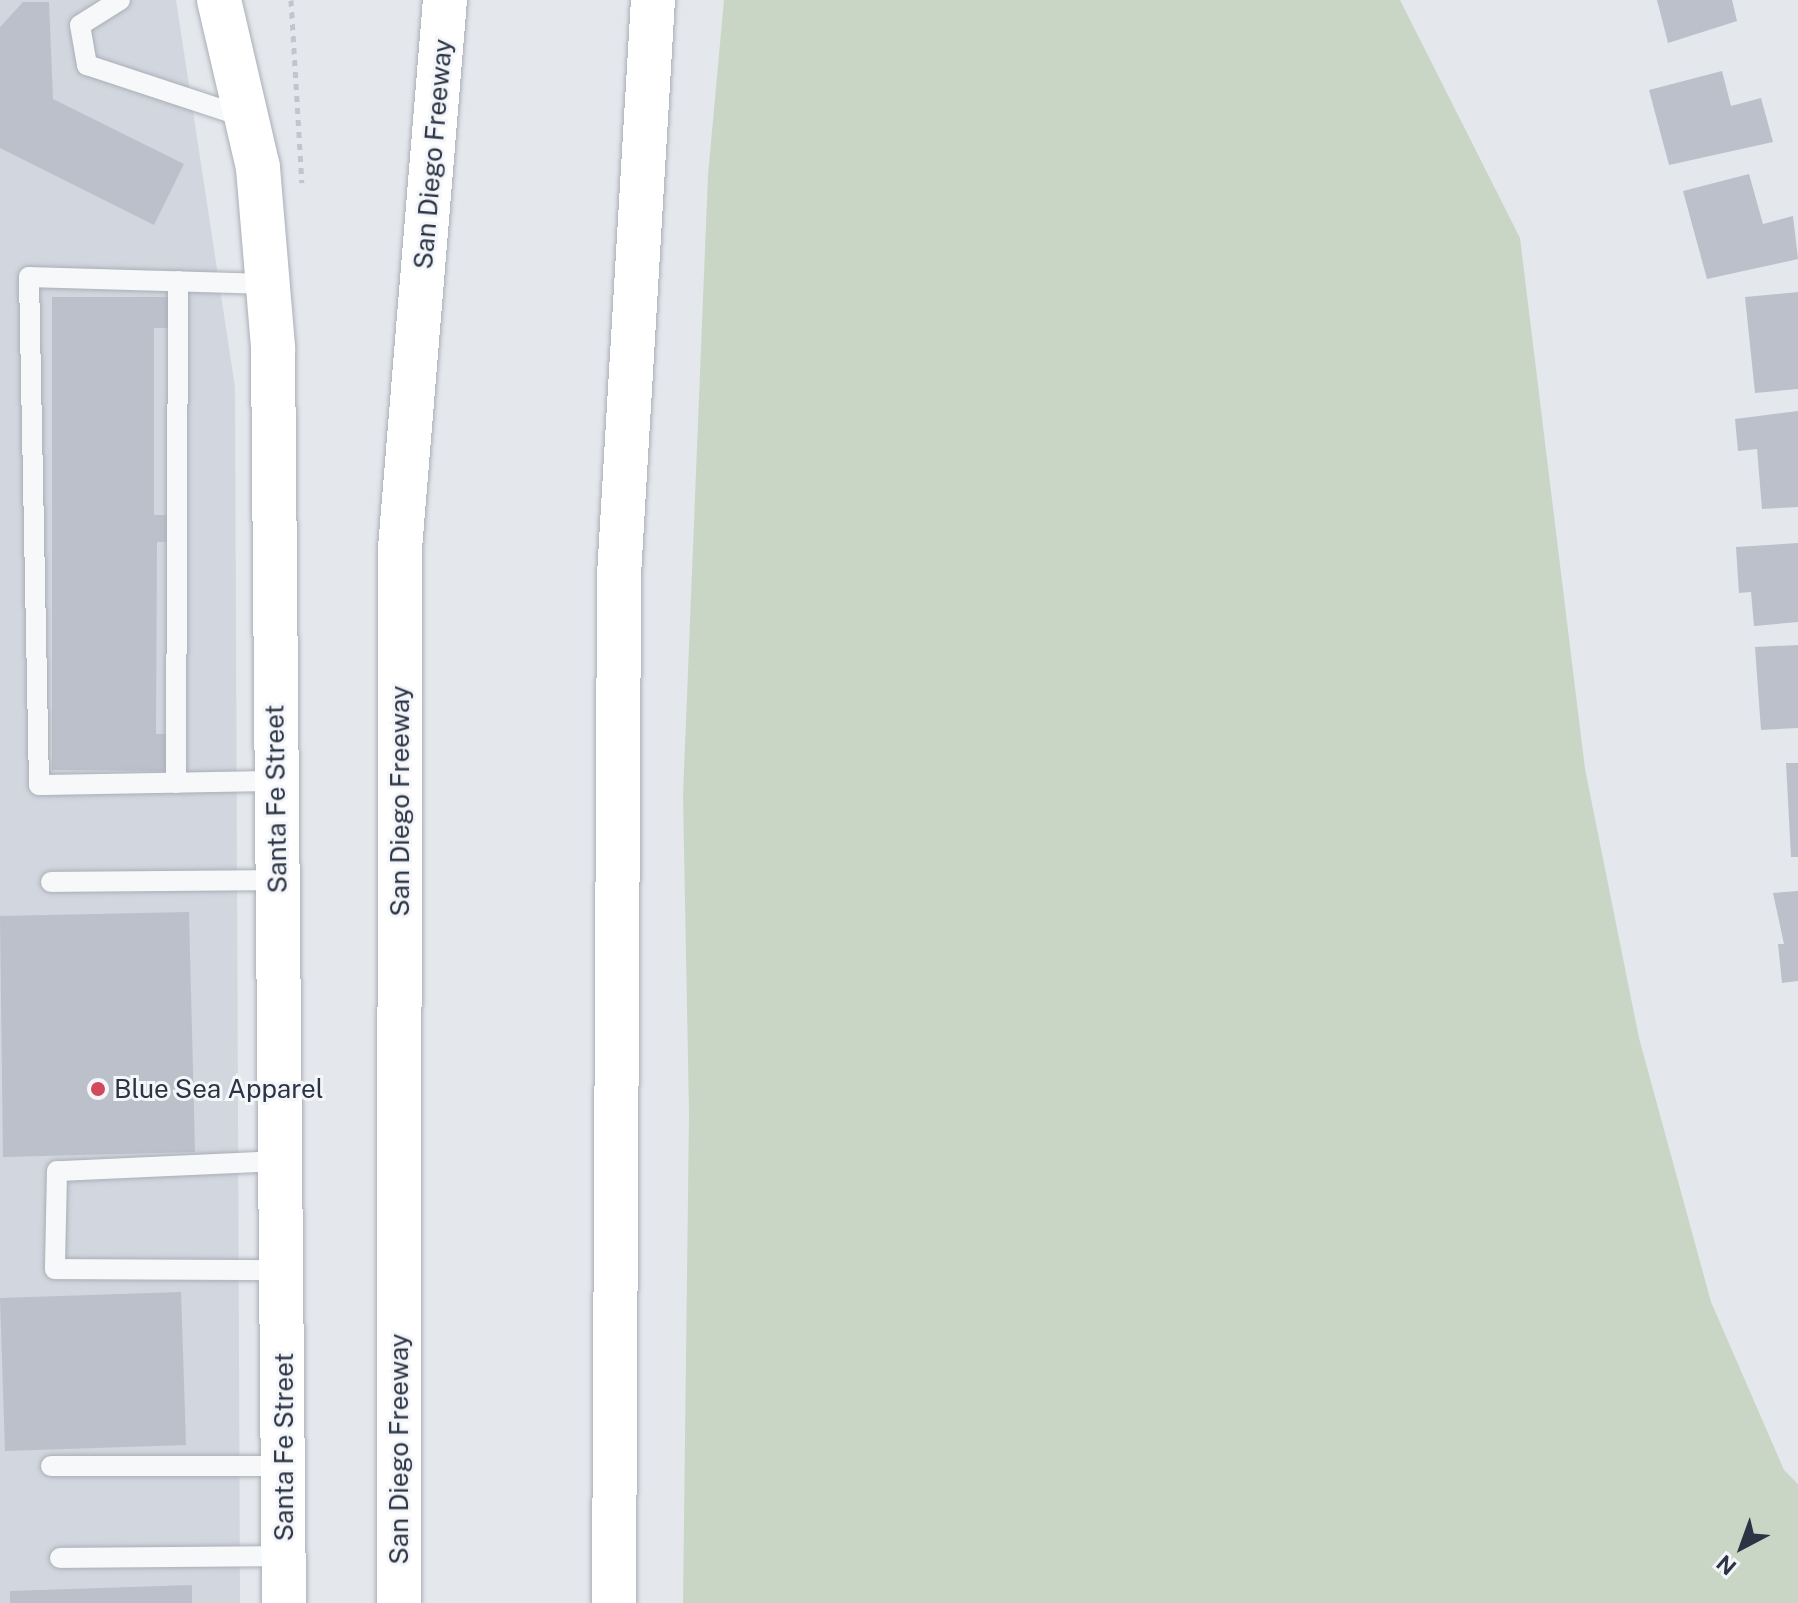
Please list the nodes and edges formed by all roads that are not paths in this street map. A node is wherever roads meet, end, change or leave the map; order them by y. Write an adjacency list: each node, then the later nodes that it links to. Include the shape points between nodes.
1 (120, 0): 5 (lane, via 80,25 87,65)
2 (219, 0): 5 (main road, Santa Fe Street)
3 (445, 0): 19 (main road, San Diego Freeway, via 400,548)
4 (653, 0): 20 (main road, via 619,575)
5 (247, 118): 7 (main road, Santa Fe Street)
6 (178, 281): 7 (lane); 9 (lane); 9 (lane, via 29,277 39,785)
7 (267, 284): 8 (main road, Santa Fe Street)
8 (275, 781): 9 (lane); 10 (main road, Santa Fe Street)
9 (176, 783)
10 (277, 880): 11 (lane); 12 (main road, Santa Fe Street)
11 (51, 882)
12 (281, 1161): 13 (main road, Santa Fe Street); 13 (lane, via 57,1171 55,1269)
13 (283, 1270): 15 (main road, Santa Fe Street)
14 (51, 1466): 15 (lane)
15 (286, 1466): 16 (main road, Santa Fe Street)
16 (285, 1556): 17 (lane); 18 (main road, Santa Fe Street)
17 (60, 1558)
18 (284, 1603)
19 (399, 1603)
20 (614, 1603)

